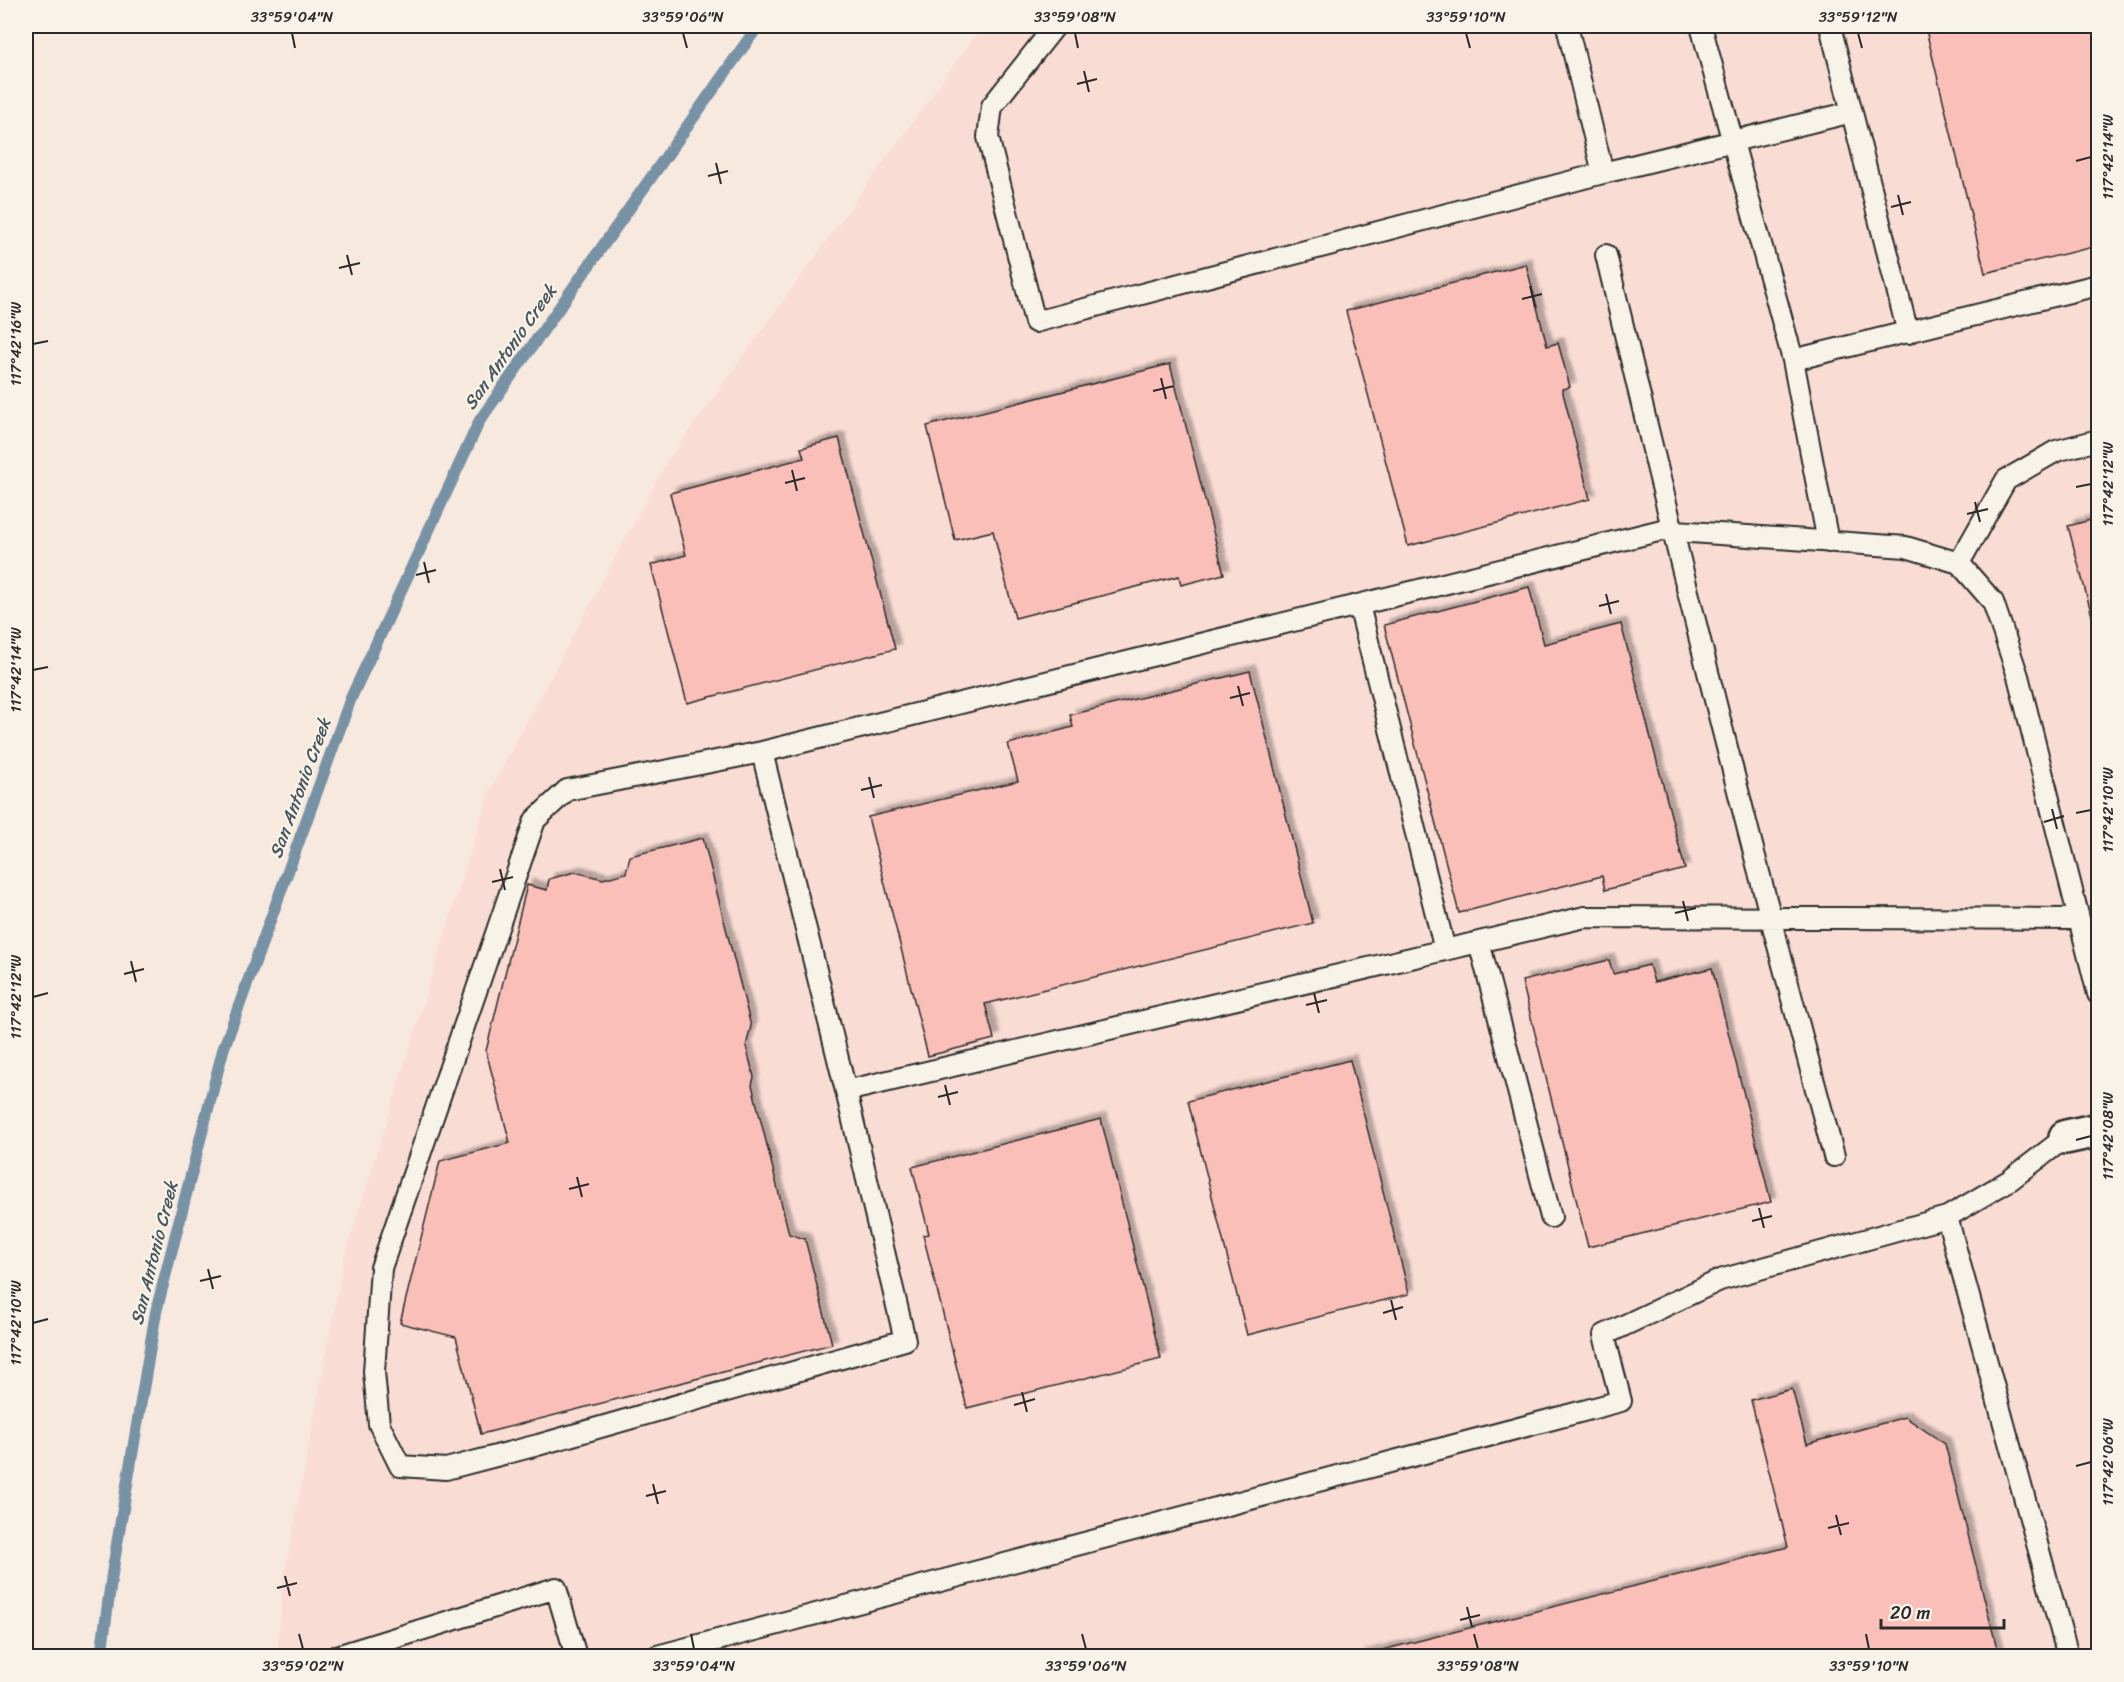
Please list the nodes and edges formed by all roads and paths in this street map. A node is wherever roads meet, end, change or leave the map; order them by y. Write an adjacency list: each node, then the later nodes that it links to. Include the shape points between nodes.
1 (1055, 26): 7 (lane, via 992,106 988,137 1035,322)
2 (1567, 26): 7 (lane)
3 (1701, 26): 6 (lane)
4 (1830, 26): 5 (lane)
5 (1852, 112): 6 (lane); 10 (lane)
6 (1733, 140): 7 (lane); 11 (lane)
7 (1603, 173)
8 (1606, 255): 13 (lane)
9 (2098, 285): 10 (lane)
10 (1908, 333): 11 (lane)
11 (1793, 360): 14 (lane)
12 (2098, 440): 15 (lane, via 2056,451 2006,480)
13 (1672, 531): 14 (lane); 16 (lane, via 1662,530); 18 (lane)
14 (1828, 542): 15 (lane, via 1906,547)
15 (1959, 563): 19 (lane, via 1993,602 2018,676)
16 (1359, 605): 17 (lane); 21 (lane)
17 (762, 752): 23 (lane); 23 (lane, via 567,790 535,820 381,1268 374,1372 380,1424 400,1466 446,1469 905,1340)
18 (1770, 918): 19 (lane); 20 (lane, via 1585,917); 26 (lane)
19 (2079, 920): 22 (lane)
20 (1479, 942): 21 (lane); 27 (lane)
21 (1445, 950): 23 (lane)
22 (2098, 994)
23 (846, 1091)
24 (2098, 1130): 25 (street)
25 (2066, 1137): 28 (lane, via 2010,1180)
26 (1834, 1156)
27 (1551, 1217)
28 (1947, 1217): 31 (lane, via 1720,1280 1604,1335 1621,1401); 32 (lane)
29 (337, 1656): 30 (lane, via 556,1588)
30 (576, 1656)
31 (657, 1656)
32 (2068, 1656)

